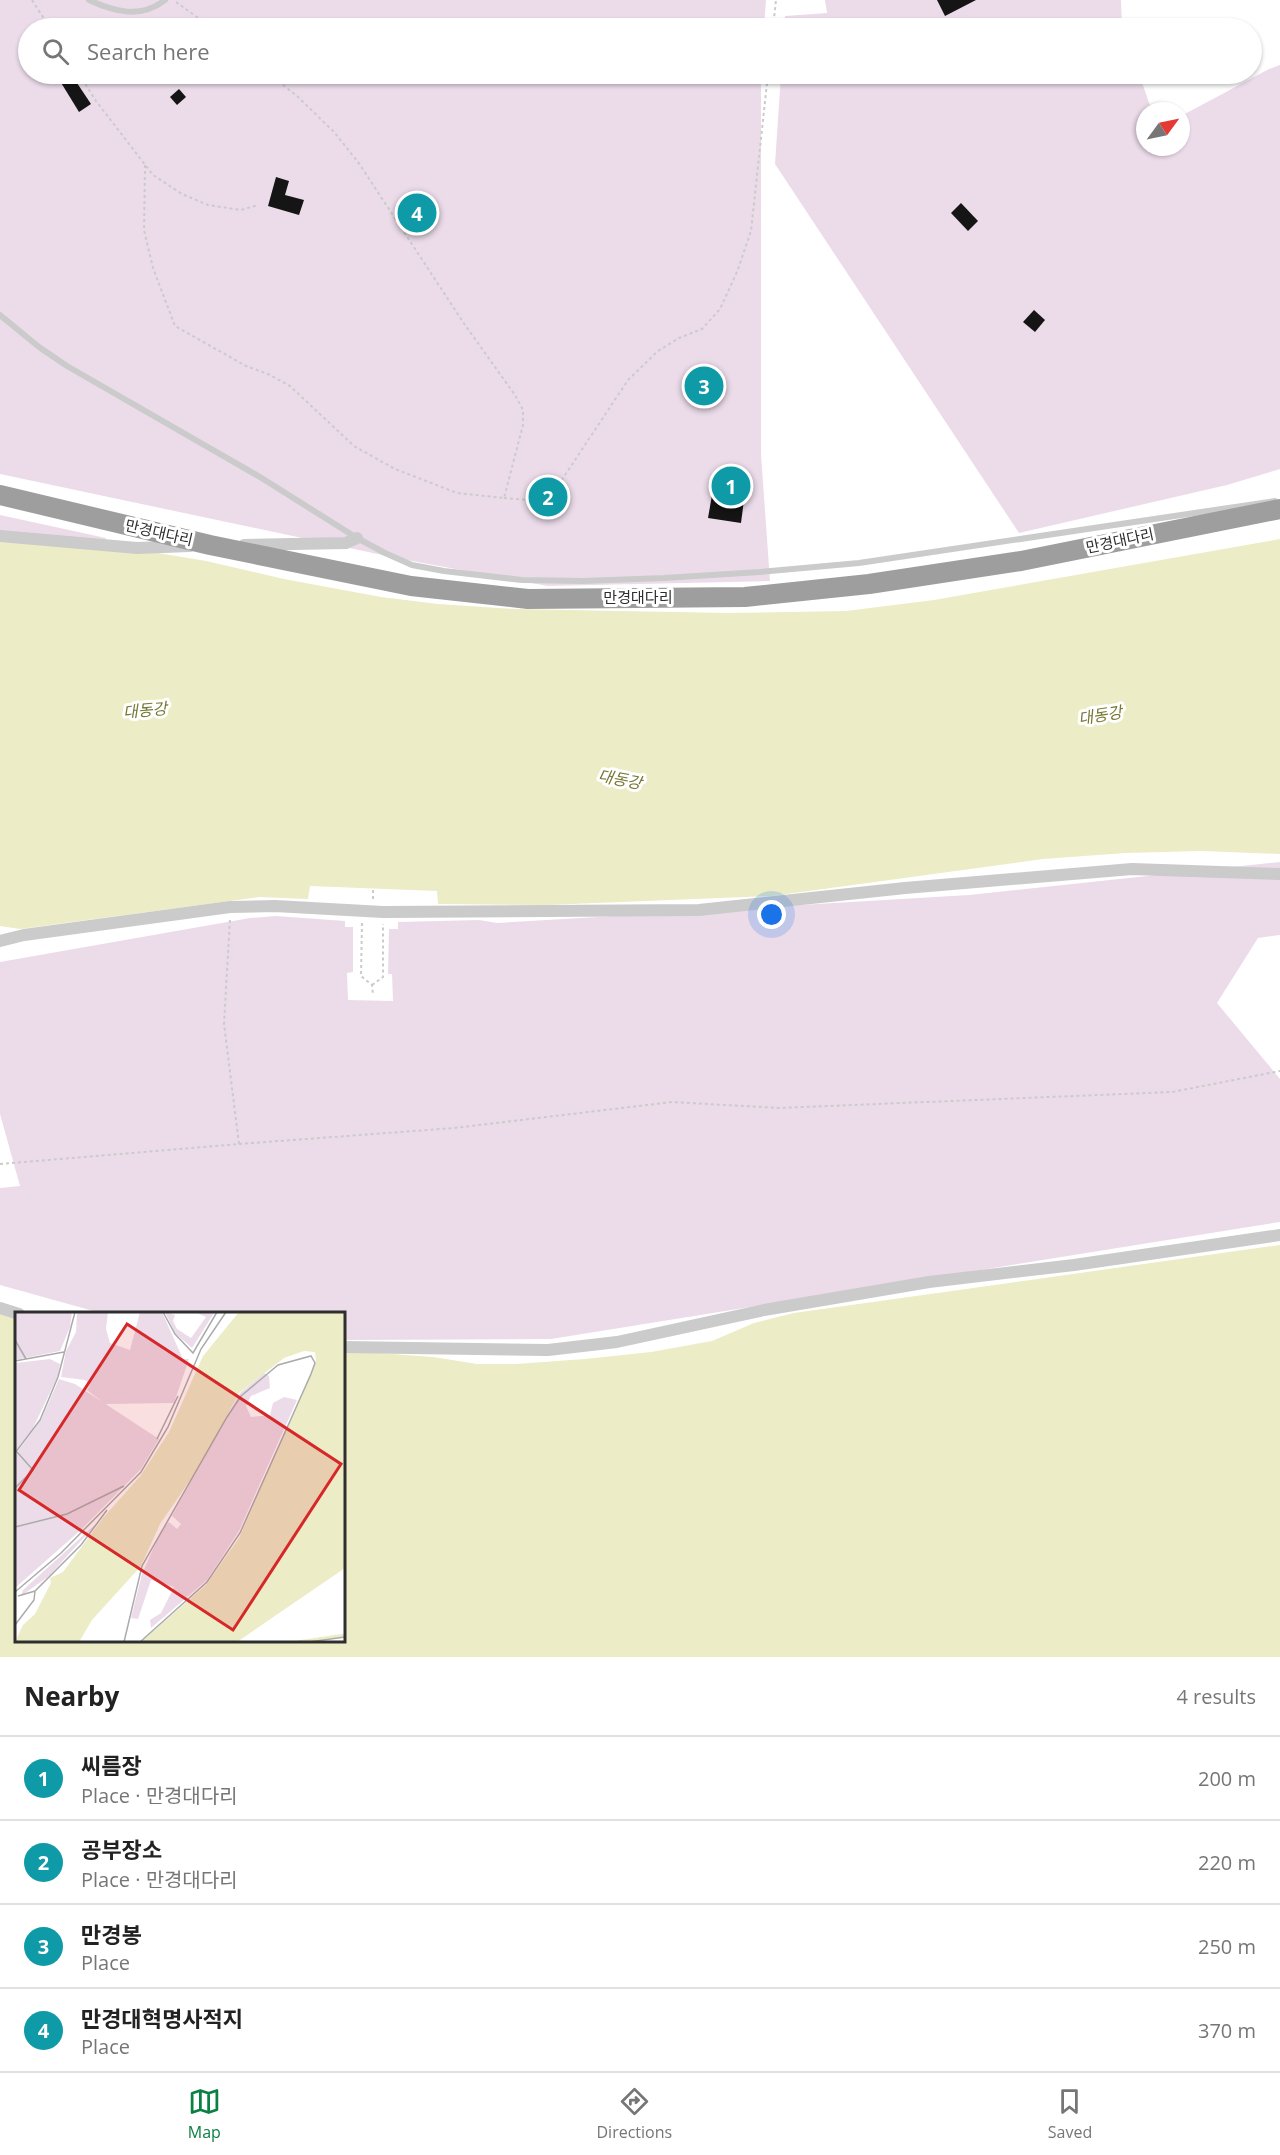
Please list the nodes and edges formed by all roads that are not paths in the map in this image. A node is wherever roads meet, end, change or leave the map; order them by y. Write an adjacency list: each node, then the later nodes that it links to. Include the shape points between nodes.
1 (90, 0): 2 (lane, via 129,13)
2 (165, 0)
3 (0, 315): 8 (lane, via 67,366)
4 (0, 495): 6 (highway, 만경대다리, bridge, via 210,545 411,586 528,598 746,597 869,584 1021,561)
5 (1280, 500): 8 (lane, via 860,563 664,578 522,580 444,571 412,564)
6 (1280, 509)
7 (0, 536): 8 (street, via 137,548 346,543)
8 (357, 538)
9 (1280, 874): 10 (street, via 1132,869 699,910 383,912 230,907)
10 (0, 941)
11 (1280, 1235): 14 (street, via 929,1282 764,1310 617,1342 548,1350)
12 (0, 1308): 13 (street)
13 (15, 1313)
14 (345, 1347)

